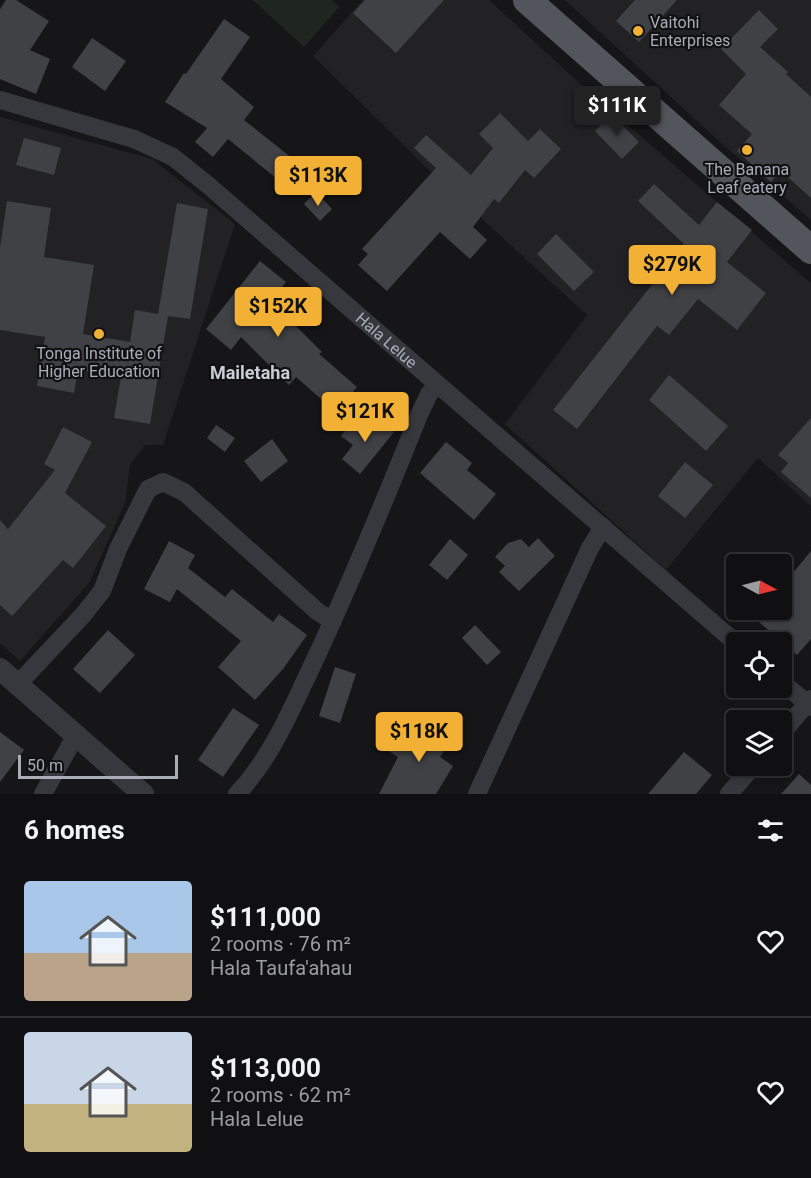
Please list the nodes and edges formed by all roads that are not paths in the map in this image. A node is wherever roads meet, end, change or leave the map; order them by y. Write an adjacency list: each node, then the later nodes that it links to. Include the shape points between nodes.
1 (527, 0): 3 (main road)
2 (0, 100): 4 (street, Hala Lelue, via 134,139 172,157)
3 (811, 250)
4 (437, 384): 5 (street, Hala Lelue); 6 (street, via 419,415)
5 (603, 527): 7 (street, Hala Lelue); 18 (street)
6 (333, 621): 9 (street, via 183,492 163,482 147,489 102,591); 17 (street, via 264,762)
7 (726, 634)
8 (0, 669): 9 (street)
9 (18, 684): 13 (street)
10 (792, 690): 11 (street)
11 (810, 703): 12 (street)
12 (792, 722)
13 (76, 735): 15 (street); 16 (street)
14 (745, 776): 19 (street)
15 (43, 794)
16 (143, 794)
17 (237, 794)
18 (477, 794)
19 (729, 794)

